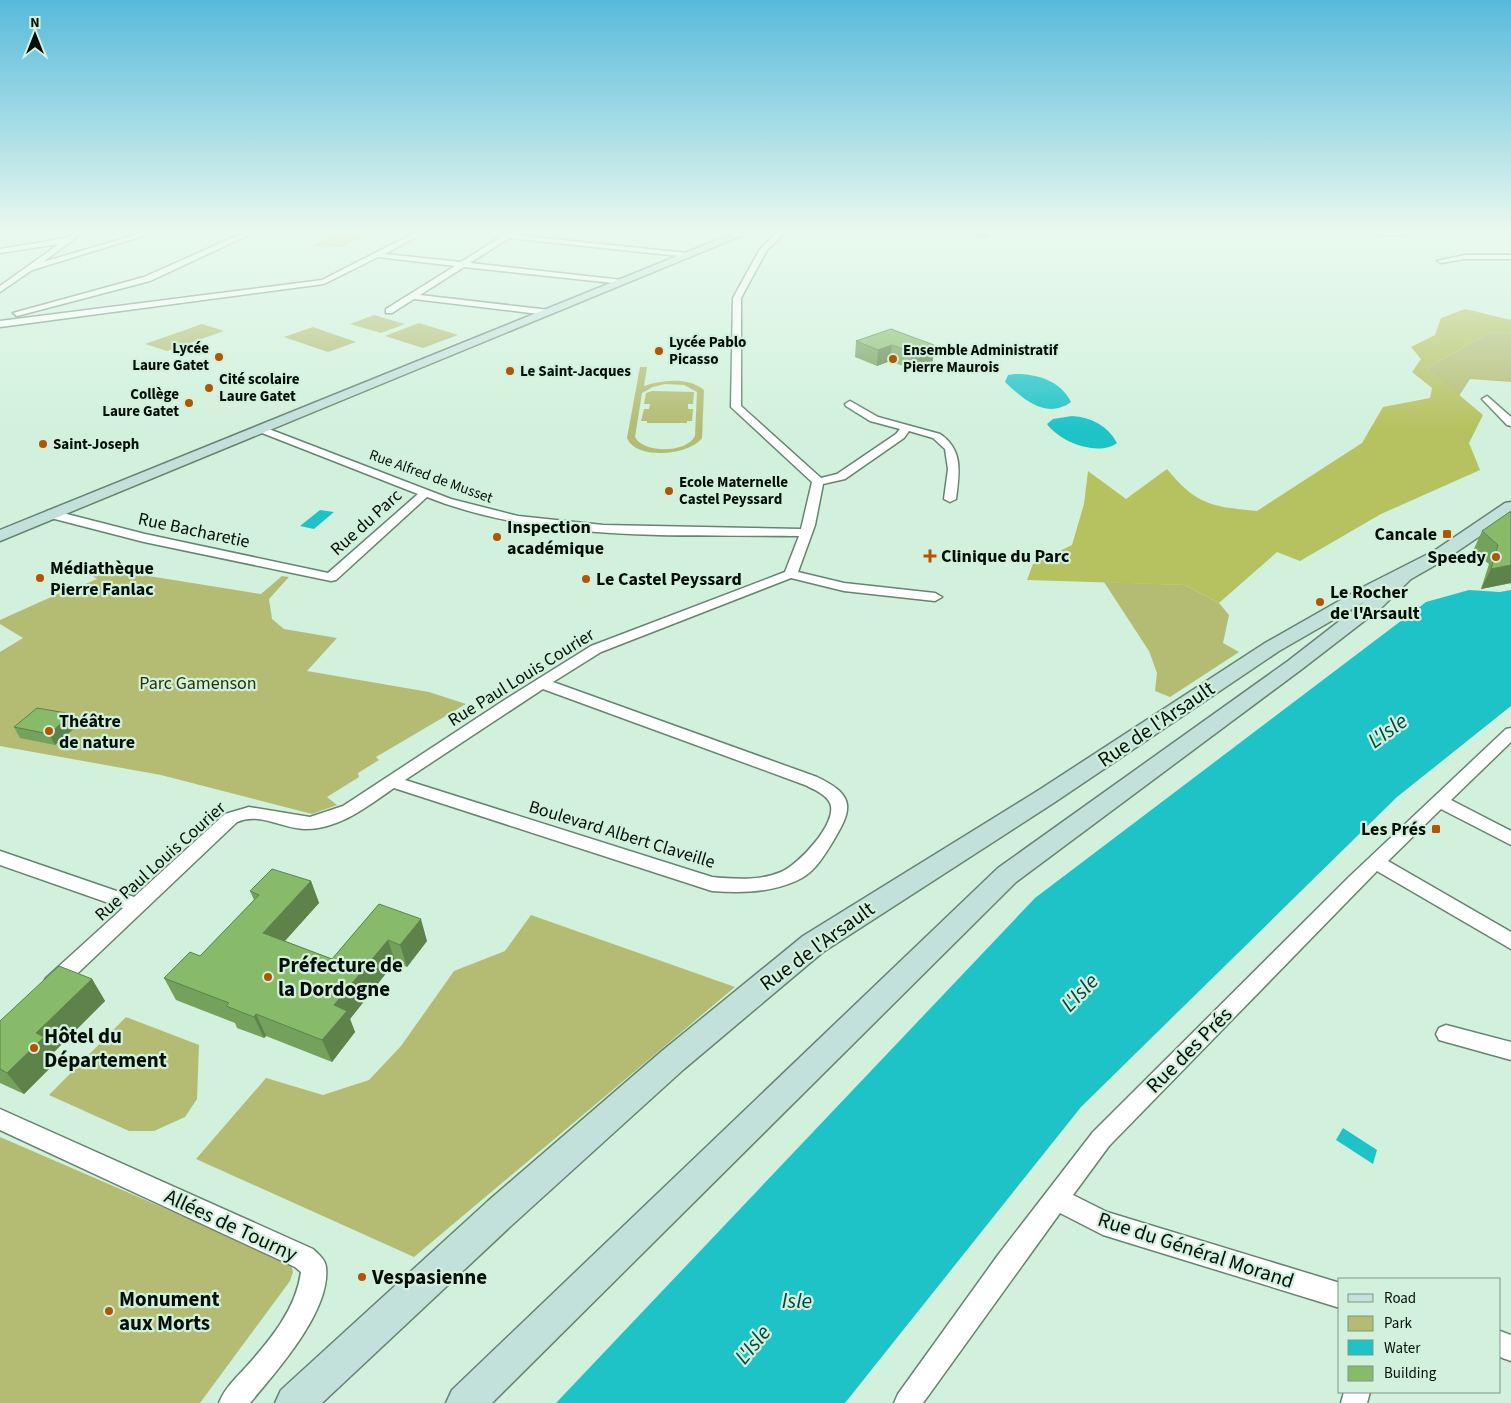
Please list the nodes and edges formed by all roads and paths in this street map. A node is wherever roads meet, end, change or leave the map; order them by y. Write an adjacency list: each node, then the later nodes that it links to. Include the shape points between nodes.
1 (72, 298): 9 (street)
2 (197, 298): 10 (street)
3 (408, 298): 7 (street)
4 (433, 298): 8 (street)
5 (581, 298): 8 (main road)
6 (737, 298): 16 (street, via 736,407)
7 (389, 311)
8 (547, 312): 15 (main road)
9 (0, 318)
10 (0, 324)
11 (1487, 399): 13 (street)
12 (850, 404): 14 (street, via 874,419)
13 (1511, 423)
14 (907, 427): 16 (street, via 900,436 842,477); 18 (street, via 938,436 953,451 955,464)
15 (261, 429): 17 (street, Rue Alfred de Musset); 20 (main road)
16 (818, 482): 21 (street)
17 (425, 493): 21 (street, Rue Alfred de Musset, via 488,513 545,524 603,529); 25 (street, Rue du Parc)
18 (950, 498)
19 (1511, 507): 24 (main road)
20 (52, 514): 22 (main road); 25 (street, Rue Bacharetie, via 144,538)
21 (806, 532): 23 (street)
22 (0, 536)
23 (791, 574): 26 (street, via 857,589); 28 (street, Rue Paul Louis Courier, via 596,649)
24 (1405, 575): 27 (main road, Rue de l'Arsault, via 1374,589); 27 (main road, via 1374,604)
25 (330, 577)
26 (935, 598)
27 (1298, 644): 44 (main road, Rue de l'Arsault, via 1055,791 813,944 673,1060 507,1206); 45 (main road, via 1007,875)
28 (542, 682): 30 (street, Rue Paul Louis Courier); 30 (street, Boulevard Albert Claveille, via 811,781 828,789 838,803 839,816 818,852 799,872 772,881 740,886 712,884 404,787)
29 (1511, 732): 31 (street, Rue des Prés)
30 (393, 780): 35 (street, Rue Paul Louis Courier, via 349,810 321,821 304,822 256,812 231,818)
31 (1439, 801): 32 (street); 34 (street, Rue des Prés)
32 (1511, 839)
33 (0, 858): 35 (street)
34 (1376, 862): 36 (street); 41 (street, Rue des Prés, via 1101,1139)
35 (138, 906): 37 (street, Rue Paul Louis Courier)
36 (1511, 941)
37 (43, 992)
38 (1446, 1034): 39 (street)
39 (1511, 1050)
40 (0, 1119): 43 (street, Allées de Tourny, via 304,1258 314,1267 314,1281 308,1300 296,1322)
41 (1056, 1198): 42 (street, Rue du Général Morand, via 1102,1223); 46 (street, Rue des Prés)
42 (1338, 1295)
43 (232, 1403)
44 (294, 1403)
45 (465, 1403)
46 (907, 1403)

